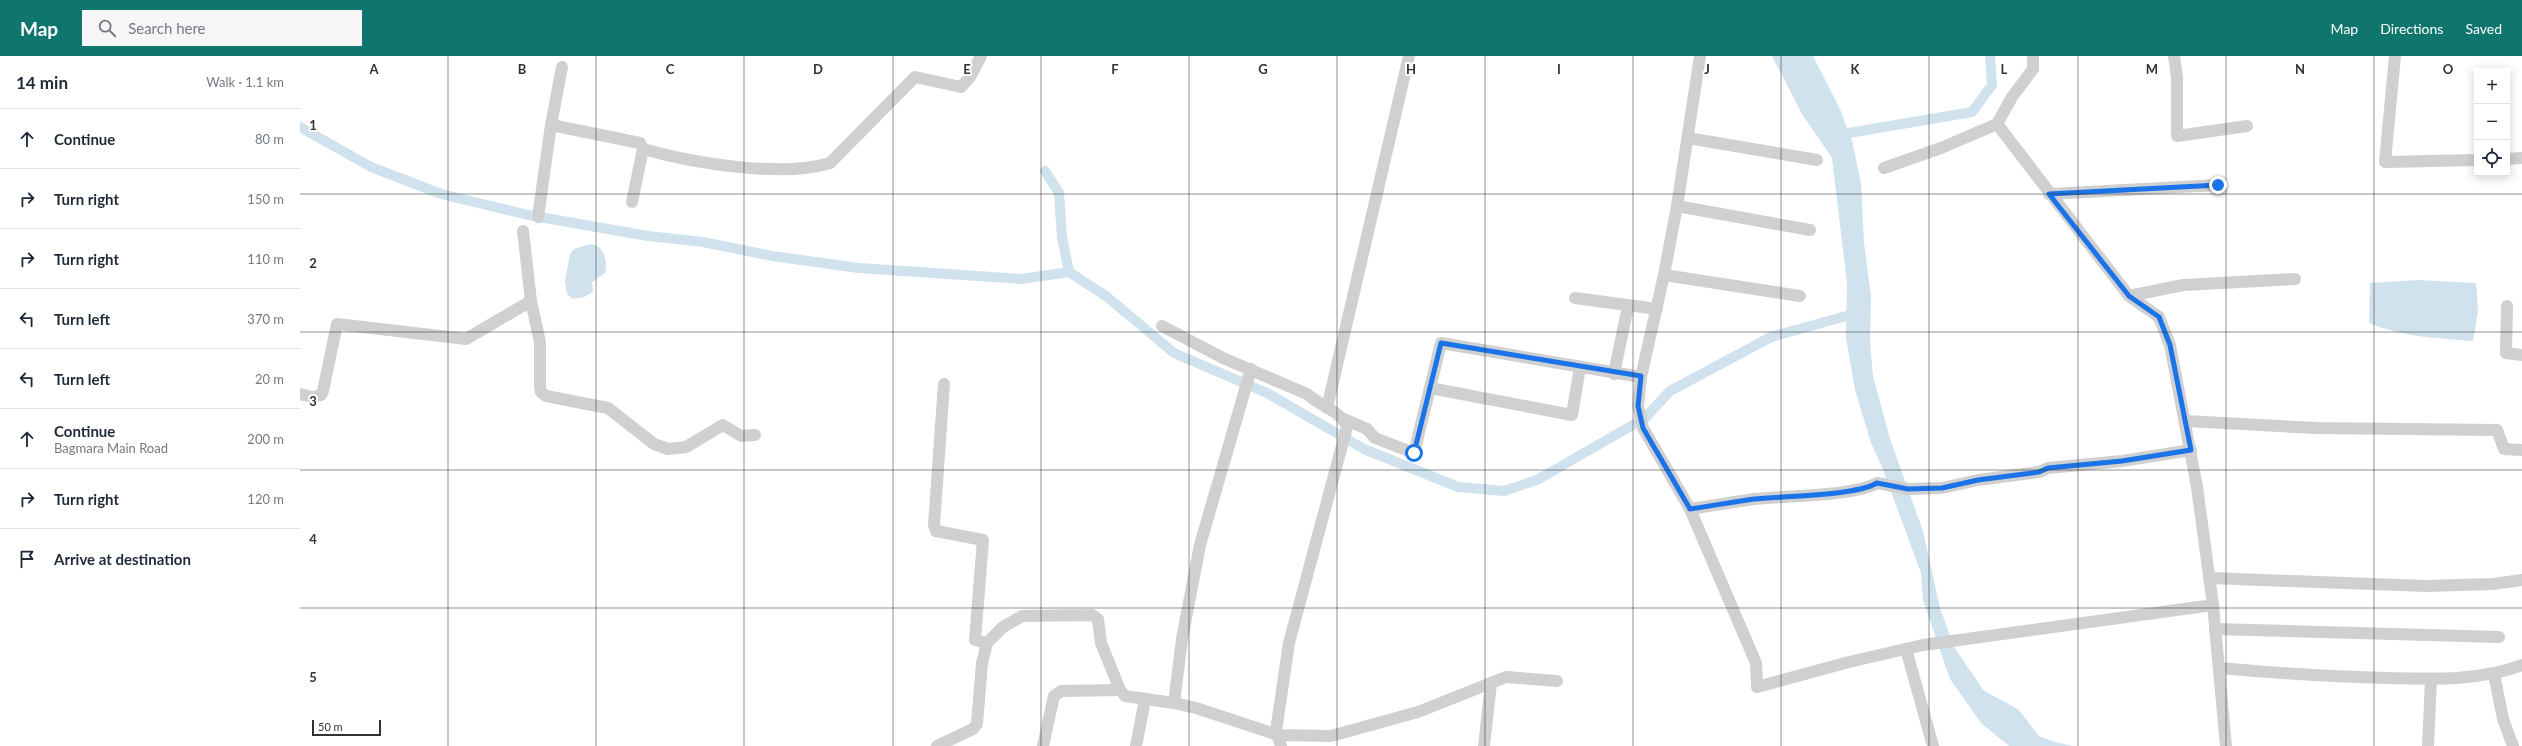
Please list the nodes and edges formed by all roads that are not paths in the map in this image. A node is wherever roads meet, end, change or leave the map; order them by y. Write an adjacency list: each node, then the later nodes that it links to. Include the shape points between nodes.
1 (981, 56): 12 (street, via 970,78 961,87 915,77 830,163 818,166 738,167)
2 (1409, 56): 43 (street)
3 (1700, 56): 11 (street)
4 (2033, 56): 8 (street, via 2032,69)
5 (2174, 56): 10 (street, via 2177,77 2177,136)
6 (2395, 56): 16 (street, via 2386,162)
7 (562, 67): 9 (street)
8 (1997, 124): 17 (street, via 1941,148); 19 (street)
9 (551, 125): 12 (street, via 640,143); 22 (street)
10 (2247, 126)
11 (1688, 138): 15 (street); 21 (street)
12 (643, 149): 20 (street)
13 (2522, 158): 14 (street)
14 (2510, 159)
15 (1817, 160)
16 (2474, 160)
17 (1884, 168)
18 (2218, 185): 19 (street)
19 (2049, 194): 28 (street)
20 (632, 202)
21 (1677, 206): 23 (street); 25 (street)
22 (538, 217)
23 (1810, 230)
24 (523, 231): 30 (street)
25 (1664, 275): 27 (street); 33 (street)
26 (2295, 279): 28 (street, via 2183,285)
27 (1800, 296)
28 (2129, 296): 44 (street, via 2159,317 2170,345)
29 (1575, 298): 31 (street)
30 (531, 301): 42 (street, via 466,339 338,324 321,395 313,397); 46 (street, via 540,342 540,386 541,392 546,396 608,408 654,444 668,449 686,447 723,425 741,436)
31 (1628, 306): 33 (street); 38 (street)
32 (2507, 306): 35 (street, via 2506,353)
33 (1657, 309): 39 (street)
34 (1162, 326): 37 (street, via 1223,358)
35 (2522, 355)
36 (1580, 368): 38 (street); 41 (street, via 1441,343); 41 (street, via 1572,415)
37 (1251, 369): 43 (street, via 1307,394); 65 (street, via 1200,545 1182,639)
38 (1614, 374): 39 (street)
39 (1641, 376): 49 (street, via 1638,406 1643,428)
40 (944, 384): 55 (street, via 934,525 936,531 983,540 975,640)
41 (1430, 388): 45 (street, via 1414,453 1375,438 1368,429)
42 (300, 394)
43 (1327, 408): 45 (street)
44 (2186, 421): 47 (street); 48 (street, via 2309,428 2497,430 2504,449)
45 (1345, 423): 67 (street, via 1341,450 1289,642 1276,731)
46 (755, 434)
47 (2191, 450): 49 (street, via 2122,461 2048,468 2039,472 1978,480 1942,488 1908,489 1877,483 1871,487 1831,493 1754,499); 50 (street)
48 (2522, 450)
49 (1690, 509): 56 (street, via 1756,663 1757,687)
50 (2209, 578): 51 (street, via 2426,586 2493,584); 52 (street)
51 (2522, 580)
52 (2213, 605): 53 (street); 56 (street, via 1954,639)
53 (2215, 629): 54 (street); 58 (street)
54 (2499, 637)
55 (987, 644): 63 (street, via 1003,627 1022,616 1092,615 1100,624 1101,643); 66 (street, via 982,663 977,724)
56 (1906, 648): 73 (street)
57 (2522, 665): 59 (street)
58 (2219, 668): 60 (street, via 2327,677); 74 (street)
59 (2494, 674): 60 (street); 76 (street, via 2503,719)
60 (2430, 679): 75 (street)
61 (1557, 680): 62 (street, via 1506,677)
62 (1491, 683): 67 (street, via 1418,712 1330,736); 72 (street)
63 (1120, 690): 64 (street, via 1125,696); 70 (street, via 1061,691 1054,696)
64 (1145, 700): 65 (street); 71 (street)
65 (1174, 703): 67 (street, via 1196,708)
66 (965, 733): 68 (street); 69 (street)
67 (1280, 741)
68 (937, 746)
69 (963, 746)
70 (1043, 746)
71 (1136, 746)
72 (1484, 746)
73 (1933, 746)
74 (2226, 746)
75 (2428, 746)
76 (2513, 746)

